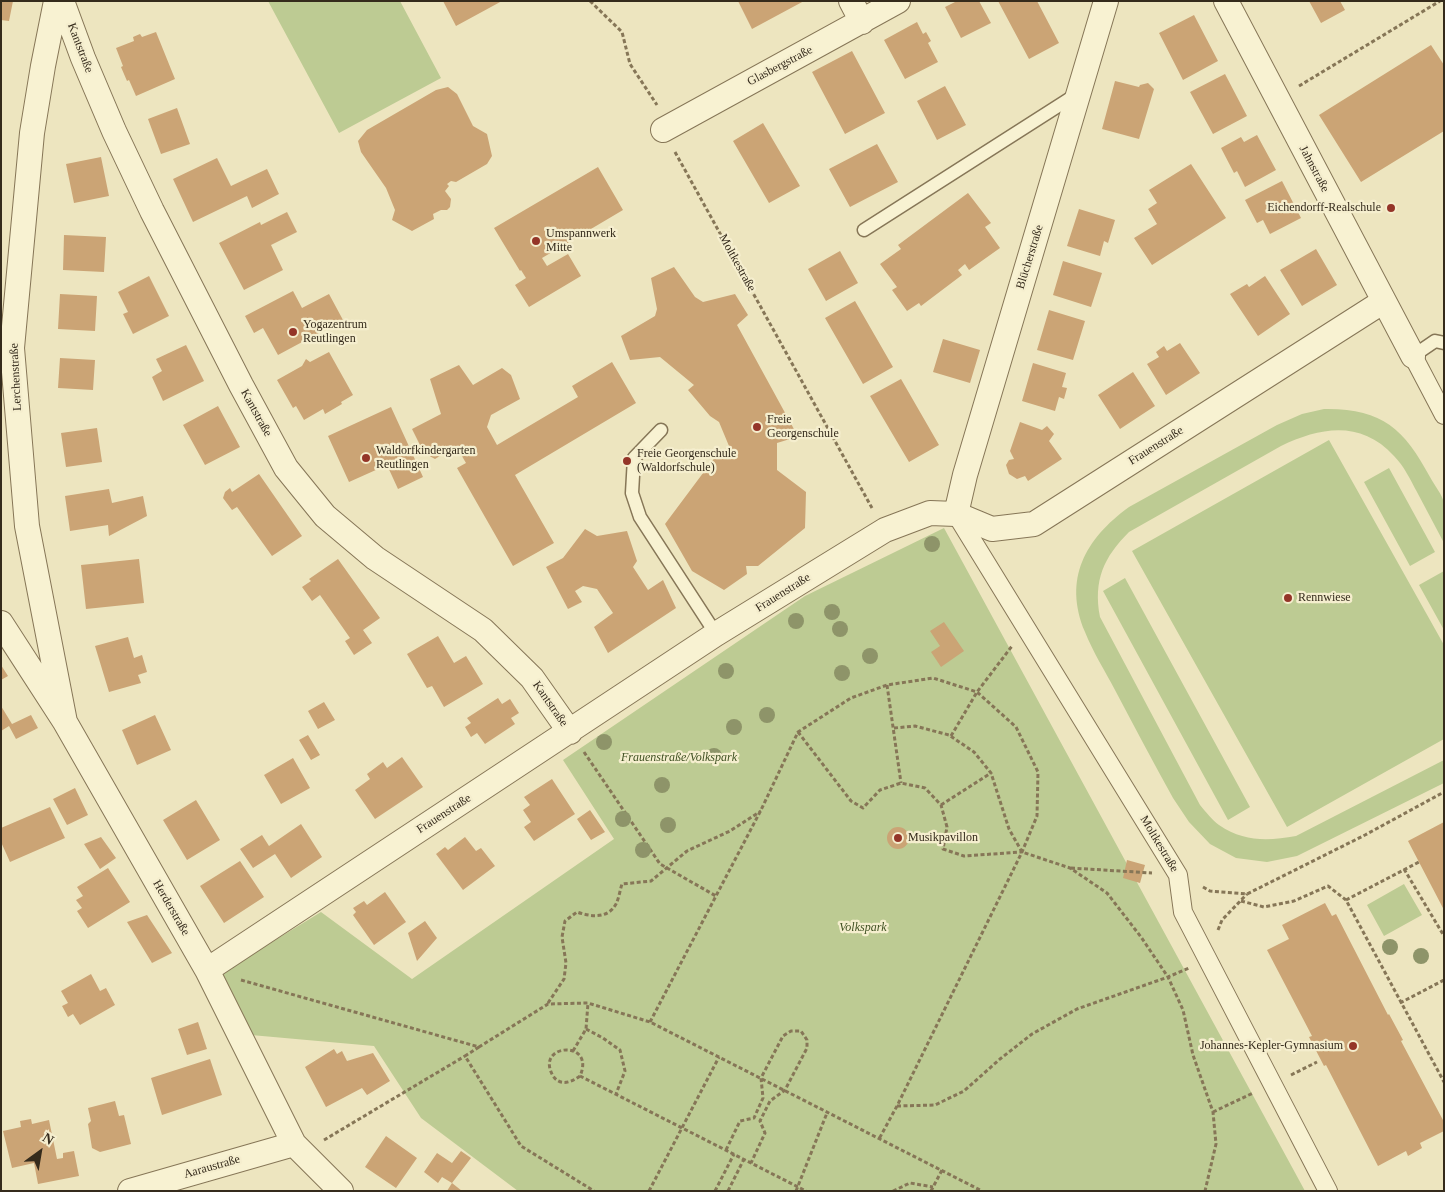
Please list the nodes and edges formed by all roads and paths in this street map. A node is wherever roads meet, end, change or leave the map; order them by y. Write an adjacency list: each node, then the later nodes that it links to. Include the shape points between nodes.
1 (56, 1): 26 (street, Lerchenstraße, via 32,133 12,348 27,526)
2 (62, 1): 28 (street, Kantstraße, via 83,58 152,211 286,468 325,516 375,558 482,630 532,678)
3 (590, 1): 12 (path, Moltkestraße, via 622,32 630,64 657,105)
4 (851, 1): 9 (street)
5 (898, 1): 9 (street, Glasbergstraße)
6 (1106, 1): 10 (street, Blücherstraße)
7 (1226, 1): 11 (street, Jahnstraße)
8 (1440, 1): 11 (path)
9 (862, 22): 12 (street, Glasbergstraße)
10 (1079, 92): 13 (lane); 19 (street, Blücherstraße)
11 (1277, 98): 14 (street, Jahnstraße)
12 (663, 130): 20 (path, Moltkestraße)
13 (864, 230)
14 (1384, 302): 16 (street, Jahnstraße); 19 (street, Frauenstraße, via 1034,524 992,529)
15 (1439, 342): 16 (lane)
16 (1413, 356): 17 (street, Jahnstraße)
17 (1444, 415)
18 (661, 430): 23 (lane, via 634,458 632,493 640,517)
19 (956, 514): 20 (street, Frauenstraße, via 930,514); 22 (street, Moltkestraße)
20 (885, 530): 23 (street, Frauenstraße)
21 (1, 623): 26 (street, Herderstraße)
22 (1026, 628): 25 (path); 41 (street, Moltkestraße)
23 (716, 634): 28 (street, Frauenstraße)
24 (887, 685): 25 (path, via 933,678); 27 (path); 29 (path, via 851,698)
25 (978, 692): 30 (path); 36 (path, via 1016,727 1038,772 1037,816)
26 (65, 722): 48 (street, Herderstraße)
27 (894, 728): 30 (path, via 915,726); 32 (path)
28 (570, 732): 38 (path, via 660,864); 48 (street, Frauenstraße)
29 (798, 732): 32 (path, via 851,801 863,808 880,790); 35 (path)
30 (951, 736): 31 (path, via 974,752)
31 (991, 773): 34 (path); 36 (path, via 1009,829)
32 (901, 783): 34 (path, via 925,788)
33 (1444, 792): 42 (path)
34 (941, 805): 36 (path, via 947,827 942,849 964,856)
35 (761, 810): 38 (path, via 730,831 687,851); 43 (path)
36 (1022, 852): 39 (path); 65 (path)
37 (1419, 862): 40 (path)
38 (667, 868): 43 (path); 53 (path, via 651,881 622,884 616,904 606,914 591,917 577,912 565,922 562,937 566,963 564,979)
39 (1070, 868): 41 (path); 49 (path, via 1107,892)
40 (1404, 869): 44 (path); 46 (path)
41 (1178, 875): 42 (path, via 1210,891); 47 (street, Moltkestraße, via 1182,912)
42 (1247, 894): 45 (path)
43 (716, 896): 54 (path)
44 (1346, 900): 45 (path, via 1328,886 1294,901 1264,907); 52 (path)
45 (1241, 901): 47 (path, via 1222,920)
46 (1444, 936)
47 (1207, 959): 88 (street, Moltkestraße)
48 (207, 970): 56 (path); 69 (street, Herderstraße)
49 (1168, 978): 65 (path, via 1077,1009 1039,1030 964,1091 942,1102); 87 (path, via 1183,1010 1193,1055 1214,1112 1216,1144)
50 (1444, 980): 52 (path)
51 (588, 1003): 53 (path); 54 (path); 55 (path)
52 (1400, 1003): 62 (path)
53 (548, 1004): 56 (path)
54 (650, 1022): 59 (path)
55 (586, 1029): 57 (path); 64 (path, via 620,1050 625,1071)
56 (479, 1047): 58 (path)
57 (573, 1051): 60 (path, via 583,1061); 60 (path, via 562,1049 553,1055 549,1065 552,1076 560,1082 571,1083)
58 (465, 1056): 69 (path, via 322,1141); 79 (path, via 521,1146)
59 (719, 1057): 61 (path); 67 (path)
60 (580, 1076): 64 (path)
61 (761, 1078): 63 (path); 63 (path, via 783,1036 791,1031 801,1031 807,1040 807,1048); 70 (path, via 763,1098 754,1118 740,1121)
62 (1444, 1082)
63 (785, 1090): 66 (path); 73 (path, via 770,1101 760,1121 765,1133)
64 (616, 1094): 67 (path)
65 (897, 1106): 68 (path)
66 (828, 1112): 68 (path); 76 (path)
67 (681, 1128): 70 (path); 80 (path)
68 (880, 1139): 74 (path)
69 (294, 1144): 77 (street, Aaraustraße); 78 (street, Herderstraße)
70 (726, 1150): 71 (path)
71 (734, 1154): 72 (path); 81 (path)
72 (744, 1159): 73 (path); 82 (path)
73 (751, 1163): 76 (path)
74 (942, 1170): 75 (path); 86 (path)
75 (933, 1186): 84 (path, via 910,1184); 85 (path)
76 (797, 1189): 83 (path)
77 (130, 1191)
78 (341, 1191)
79 (594, 1191)
80 (649, 1191)
81 (715, 1191)
82 (728, 1191)
83 (806, 1191)
84 (893, 1191)
85 (931, 1191)
86 (982, 1191)
87 (1205, 1191)
88 (1328, 1191)

